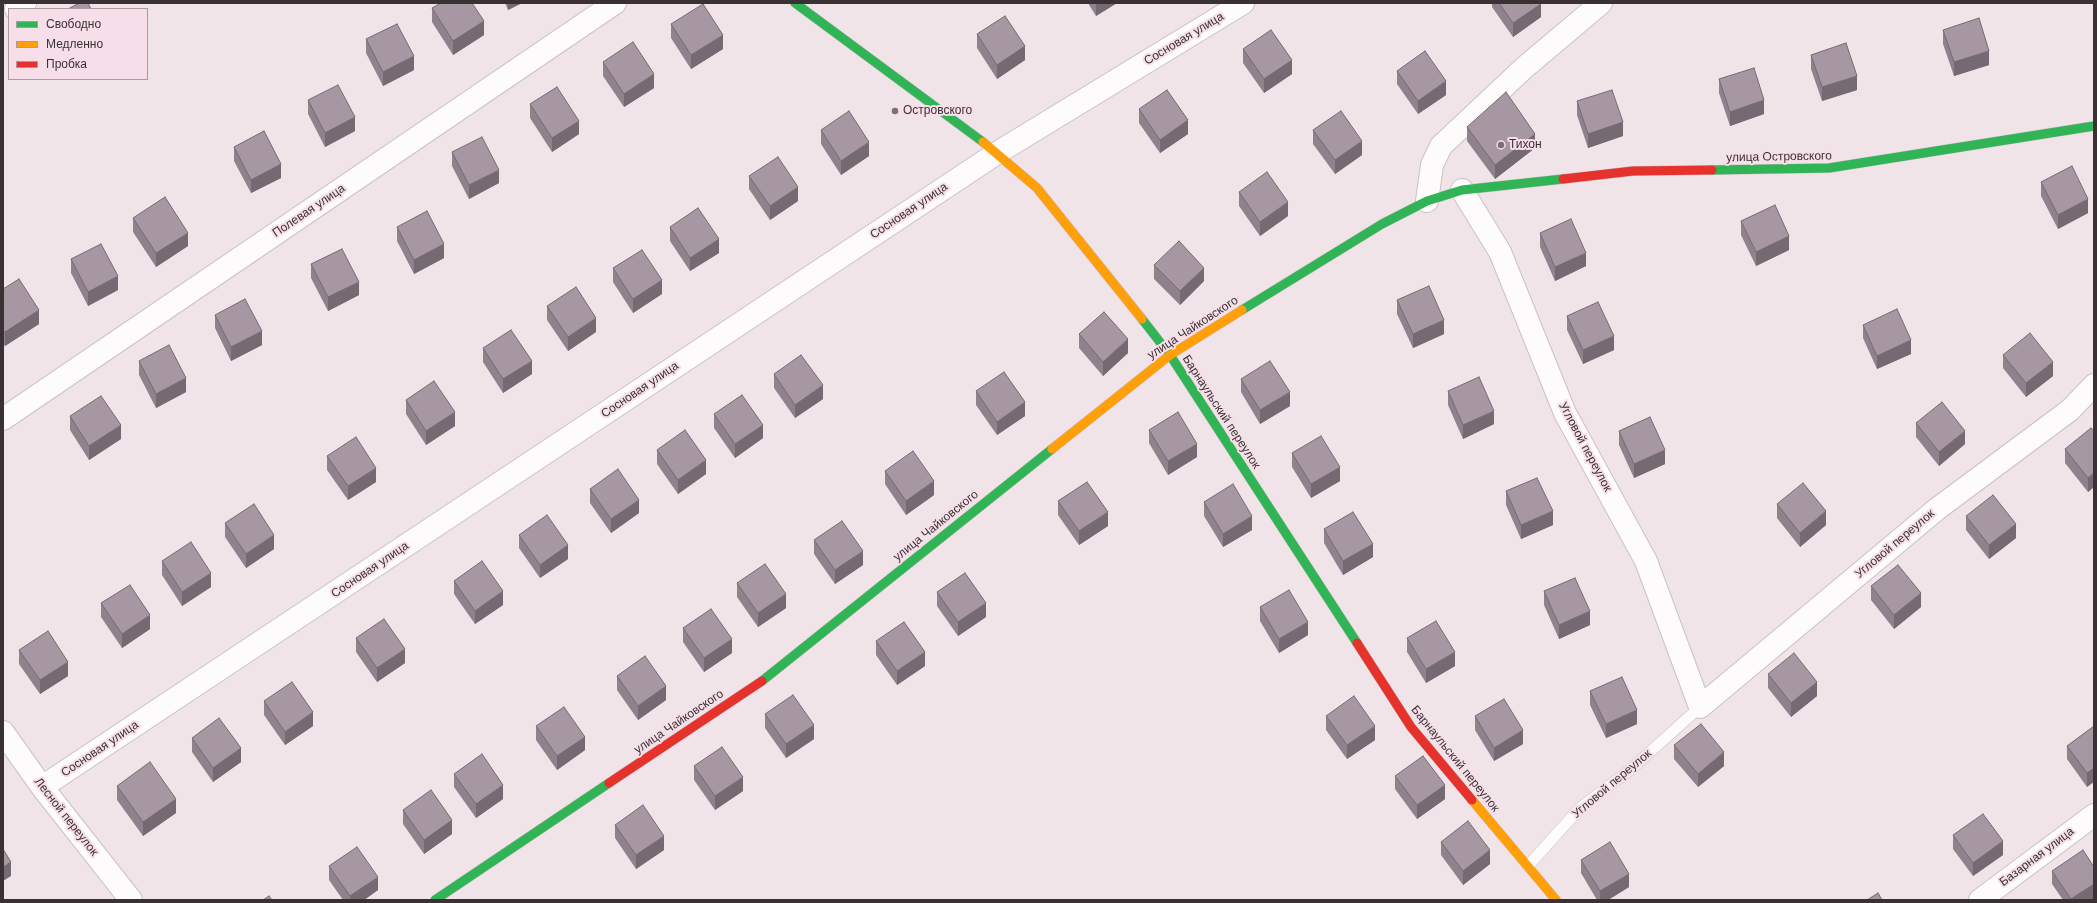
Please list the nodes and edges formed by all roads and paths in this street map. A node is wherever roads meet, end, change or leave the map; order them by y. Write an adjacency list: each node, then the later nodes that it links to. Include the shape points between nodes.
1 (615, 3): 11 (street, Полевая улица)
2 (795, 3): 6 (street, Барнаульский переулок)
3 (1243, 3): 6 (street, Сосновая улица)
4 (1601, 3): 8 (street, via 1524,68 1441,146 1432,165)
5 (2094, 126): 7 (street, улица Островского, via 1830,168 1633,171)
6 (997, 153): 9 (street, Барнаульский переулок, via 1037,188); 14 (street, Сосновая улица)
7 (1462, 190): 8 (street, улица Чайковского); 12 (street, Угловой переулок, via 1500,252 1565,413 1646,561)
8 (1427, 201): 9 (street, улица Чайковского, via 1382,224)
9 (1170, 355): 16 (street, Барнаульский переулок, via 1411,727); 18 (street, улица Чайковского, via 762,681)
10 (2094, 385): 12 (street, Угловой переулок, via 2070,410 1937,509)
11 (3, 419)
12 (1700, 708): 16 (lane, Угловой переулок, via 1631,770 1580,808)
13 (3, 732): 14 (street, Лесной переулок)
14 (42, 787): 17 (street, Лесной переулок)
15 (2094, 815): 20 (street, Базарная улица)
16 (1528, 866): 19 (street, Барнаульский переулок)
17 (131, 900)
18 (435, 900)
19 (1556, 900)
20 (1980, 900)

